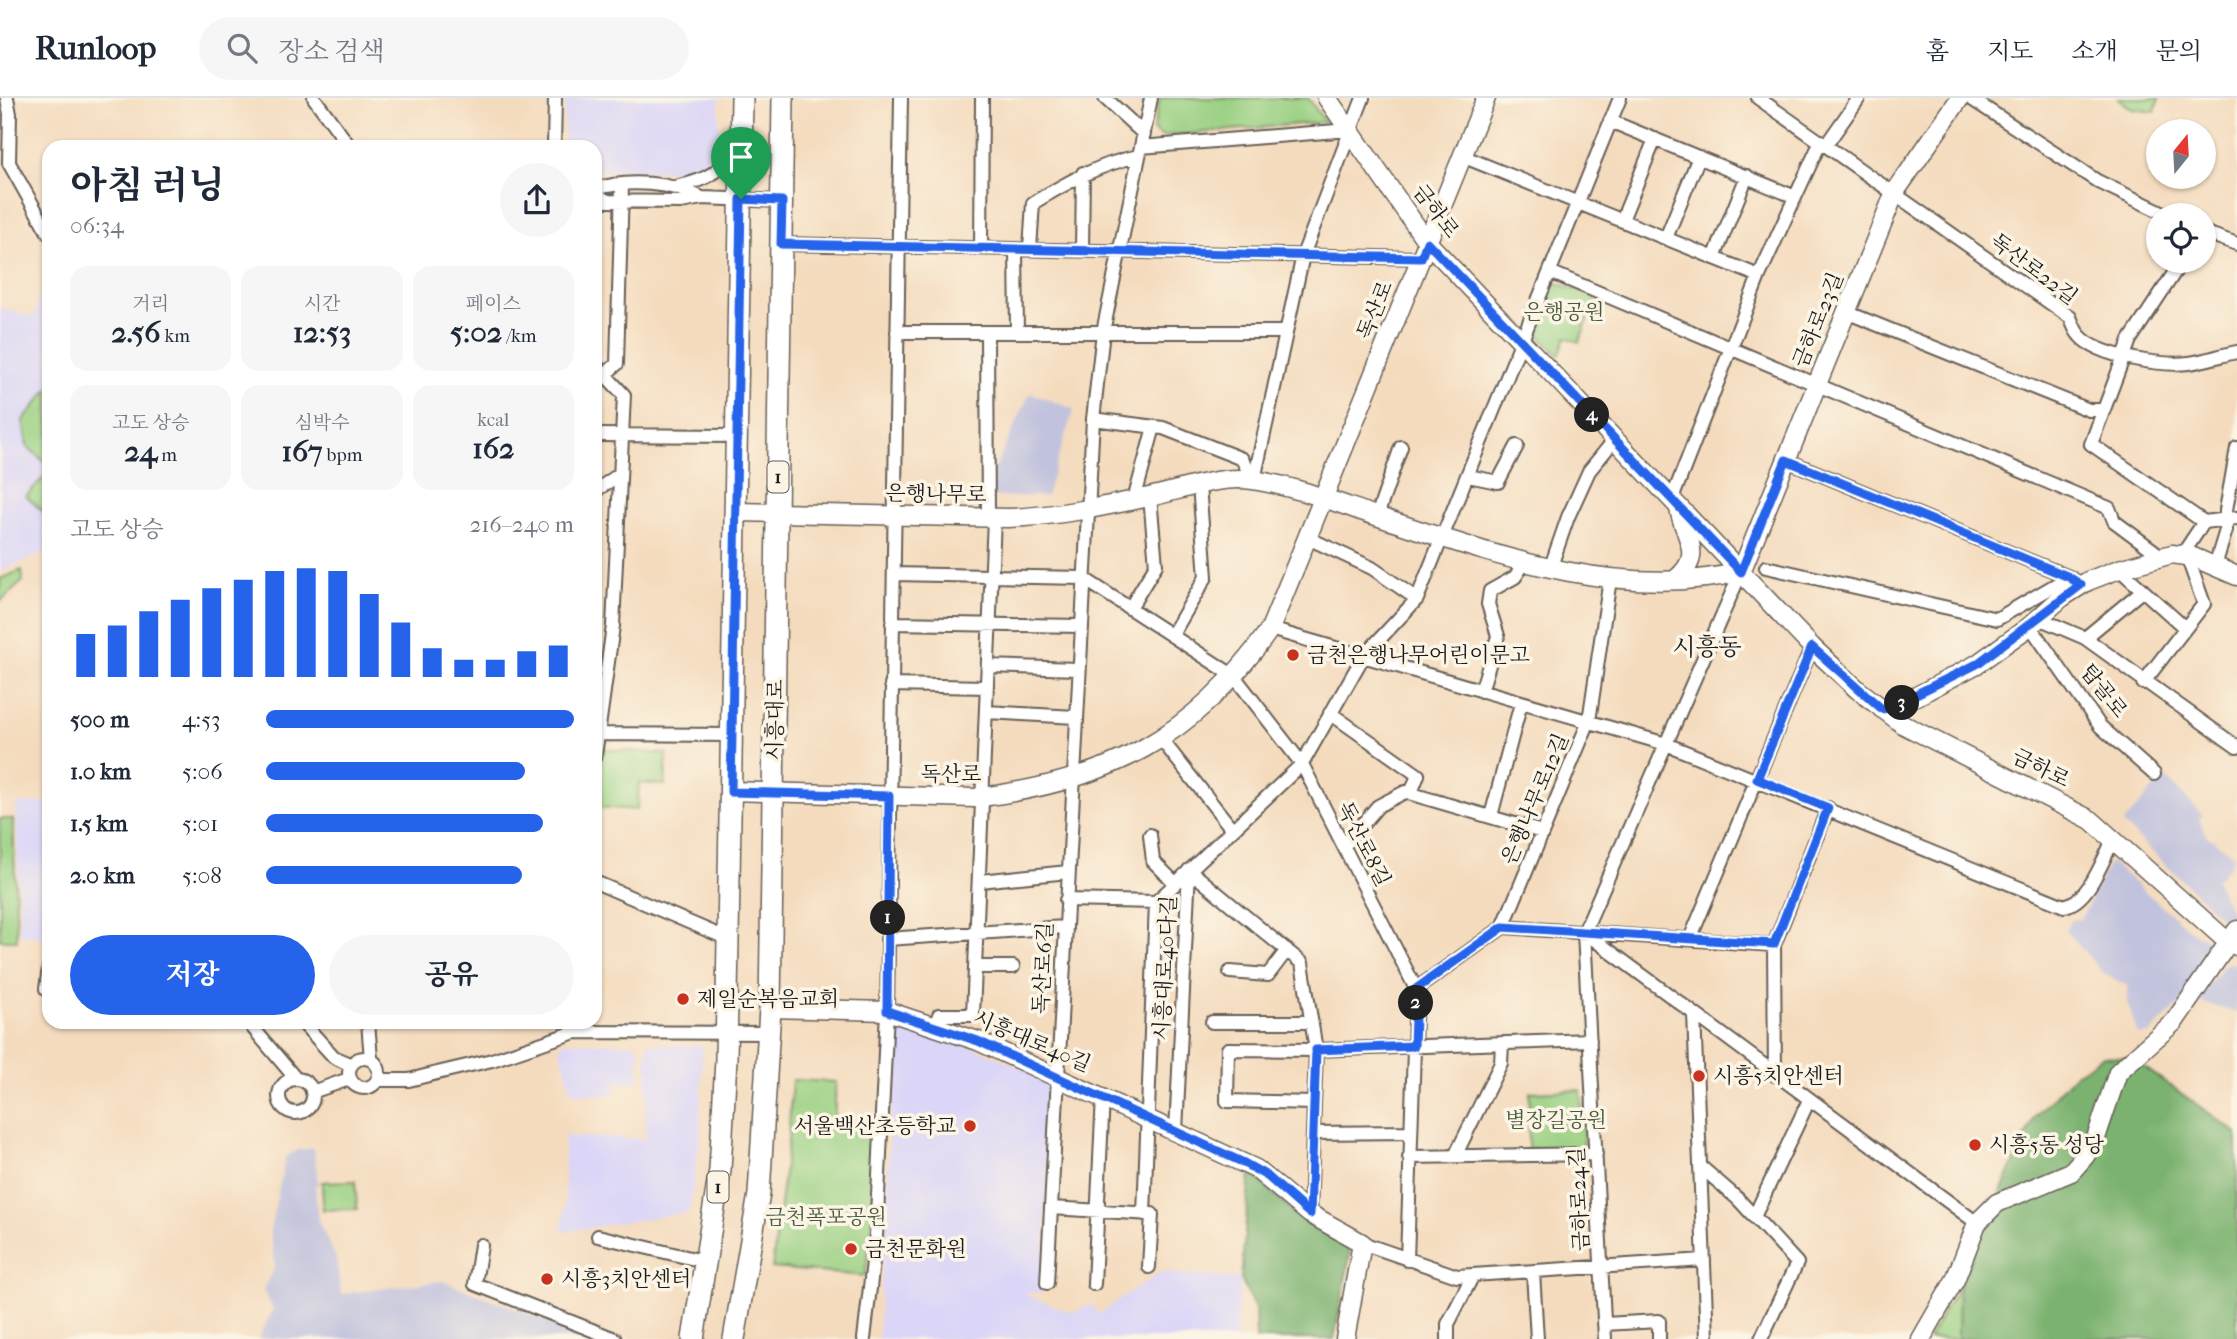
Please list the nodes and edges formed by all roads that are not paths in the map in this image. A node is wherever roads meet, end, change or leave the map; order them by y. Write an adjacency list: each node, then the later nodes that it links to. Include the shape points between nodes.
1 (7, 98): 43 (street, via 9,163)
2 (314, 98): 22 (street)
3 (555, 98): 23 (street)
4 (742, 98): 19 (main road, 시흥대로 / 1)
5 (783, 98): 39 (main road, 시흥대로 / 1)
6 (901, 98): 48 (street)
7 (982, 98): 49 (street)
8 (1105, 98): 25 (street)
9 (1151, 98): 25 (street, 독산로6길)
10 (1327, 98): 20 (street, 금하로)
11 (1363, 98): 20 (street)
12 (1486, 98): 26 (street, 독산로)
13 (1620, 98): 18 (street)
14 (1758, 98): 24 (street, 독산로22길)
15 (1859, 98): 24 (street)
16 (1960, 98): 33 (street, 금하로23길)
17 (1970, 98): 41 (street, via 2098,181)
18 (1610, 121): 21 (street); 40 (street)
19 (742, 129): 31 (street, via 726,166 699,182); 37 (main road, 시흥대로 / 1)
20 (1349, 130): 25 (street); 53 (street, 금하로); 55 (street)
21 (1655, 139): 27 (street); 42 (street)
22 (345, 140)
23 (554, 140)
24 (1823, 143): 33 (street, 독산로22길); 34 (street)
25 (1142, 145): 28 (street); 54 (street, 독산로6길)
26 (1462, 156): 40 (street); 53 (street, 독산로)
27 (1699, 157): 29 (street); 45 (street)
28 (1083, 173): 51 (street, via 1031,206); 52 (street)
29 (1747, 176): 34 (street); 56 (street)
30 (622, 185): 31 (street); 32 (street); 38 (street)
31 (679, 186): 36 (street)
32 (602, 188)
33 (1895, 192): 60 (street, 금하로23길); 69 (street, 독산로22길, via 2070,317 2087,342)
34 (1793, 196): 59 (street)
35 (602, 198): 38 (street)
36 (702, 198): 37 (street); 38 (street)
37 (741, 199): 39 (street); 78 (main road, 시흥대로 / 1)
38 (621, 201): 70 (street, via 617,364)
39 (782, 201): 46 (main road, 시흥대로 / 1)
40 (1578, 202): 42 (street); 57 (street)
41 (2146, 204)
42 (1622, 220): 45 (street)
43 (42, 222)
44 (2216, 237): 47 (street)
45 (1666, 238): 56 (street)
46 (781, 244): 48 (street); 94 (main road, 시흥대로 / 1)
47 (2237, 244)
48 (899, 246): 49 (street); 61 (street)
49 (981, 248): 50 (street)
50 (1016, 249): 51 (street); 63 (street)
51 (1030, 249): 52 (street)
52 (1082, 250): 54 (street)
53 (1424, 250): 55 (street); 66 (street, 금하로); 90 (street, 독산로)
54 (1120, 251): 55 (street); 64 (street, 독산로6길)
55 (1303, 255): 65 (street)
56 (1714, 258): 59 (street)
57 (1550, 272): 66 (street); 67 (street)
58 (2174, 273): 69 (street)
59 (1759, 276): 67 (street)
60 (1846, 312): 72 (street, 금하로23길); 73 (street, via 2089,410)
61 (897, 331): 62 (street); 95 (street)
62 (987, 332): 63 (street); 97 (street)
63 (1017, 332): 64 (street)
64 (1103, 332): 65 (street); 74 (street, 독산로6길)
65 (1286, 332): 86 (street)
66 (1522, 341): 79 (street, 금하로); 85 (street)
67 (1730, 349): 72 (street); 91 (street)
68 (2237, 352): 69 (street, 독산로22길, via 2189,363)
69 (2123, 355): 73 (street)
70 (602, 377)
71 (602, 380): 77 (street, via 624,396)
72 (1816, 385): 83 (street, 금하로23길); 104 (street, via 2109,508 2114,521)
73 (2101, 410): 99 (street, via 2091,444)
74 (1093, 419): 75 (street); 92 (street, 독산로6길)
75 (1154, 427): 86 (street, via 1242,459); 89 (street)
76 (602, 435): 77 (street)
77 (622, 435): 78 (street); 84 (street)
78 (736, 436): 93 (main road, 시흥대로 / 1)
79 (1615, 439): 91 (street, 금하로); 108 (street, via 1589,471)
80 (1517, 446): 85 (street, via 1498,482)
81 (1401, 447): 96 (street)
82 (2237, 448): 98 (street)
83 (1786, 460): 110 (street, 금하로23길); 118 (street)
84 (620, 474): 88 (street); 139 (street, via 613,626)
85 (1468, 476): 101 (street)
86 (1254, 480): 87 (street, 은행나무로); 90 (street, 은행나무로)
87 (1199, 485): 89 (street, 은행나무로); 128 (street, via 1206,577)
88 (602, 486)
89 (1142, 498): 92 (street, 은행나무로); 121 (street, via 1156,565)
90 (1324, 498): 96 (street, 은행나무로); 100 (street, 독산로)
91 (1675, 502): 102 (street); 110 (street, 금하로)
92 (1087, 510): 97 (street, 은행나무로); 115 (street, 독산로6길)
93 (735, 512): 94 (street, 은행나무로); 147 (main road, 시흥대로 / 1)
94 (778, 513): 95 (street, 은행나무로); 156 (main road, 시흥대로 / 1)
95 (895, 516): 97 (street, 은행나무로); 111 (street)
96 (1377, 516): 101 (street, 은행나무로)
97 (991, 518): 113 (street)
98 (2231, 519): 99 (street); 106 (street)
99 (2204, 522): 103 (street)
100 (1308, 538): 120 (street, via 1372,568); 127 (street, 독산로)
101 (1443, 538): 105 (street, 은행나무로); 120 (street)
102 (1690, 541): 114 (street); 117 (street, via 1691,564)
103 (2185, 555): 104 (street); 106 (street); 126 (street, via 2204,604)
104 (2161, 556): 109 (street)
105 (1525, 562): 108 (street, 은행나무로); 138 (street, via 1515,577 1490,591 1488,604 1498,636)
106 (2215, 566): 112 (street)
107 (1766, 567): 118 (street, via 1997,618)
108 (1550, 569): 116 (street, 은행나무로)
109 (2119, 569): 118 (street); 119 (street)
110 (1741, 572): 114 (street, 은행나무로); 130 (street, 금하로); 149 (street, 금하로24길)
111 (894, 575): 113 (street); 123 (street)
112 (2237, 576)
113 (992, 577): 115 (street); 124 (street)
114 (1719, 577): 117 (street, 은행나무로)
115 (1083, 578): 121 (street, 독산로8길); 125 (street, 독산로6길)
116 (1610, 579): 117 (street, 은행나무로); 145 (street, 은행나무로12길)
117 (1676, 579)
118 (2075, 581): 122 (street)
119 (2143, 590): 126 (street); 129 (street)
120 (1417, 599): 131 (street)
121 (1130, 608): 128 (street, 독산로8길)
122 (2034, 622): 129 (street); 141 (street, via 1977,664); 152 (street, 탑골로, via 2100,726)
123 (892, 623): 124 (street); 136 (street)
124 (990, 625): 125 (street); 132 (street)
125 (1081, 626): 133 (street, 독산로6길)
126 (2185, 628): 135 (street)
127 (1270, 629): 131 (street); 134 (street, 독산로)
128 (1172, 635): 134 (street, 독산로8길)
129 (2085, 638): 135 (street)
130 (1812, 647): 141 (street, 금하로); 153 (street)
131 (1363, 657): 138 (street); 143 (street)
132 (988, 666): 133 (street); 137 (street)
133 (1078, 669): 144 (street, 독산로6길)
134 (1234, 676): 148 (street, 독산로, via 1205,706); 151 (street, 독산로8길)
135 (2143, 682): 150 (street)
136 (891, 685): 137 (street); 158 (street)
137 (987, 687): 142 (street)
138 (1481, 691): 140 (street)
139 (602, 700)
140 (1521, 703): 145 (street); 161 (street)
141 (1882, 709): 165 (street, 금하로, via 1904,725 2078,812)
142 (986, 712): 144 (street); 159 (street)
143 (1330, 713): 151 (street); 157 (street, via 1418,775)
144 (1076, 717): 154 (street, 독산로6길)
145 (1589, 721): 149 (street); 163 (street, 은행나무로12길)
146 (602, 733): 147 (street, 시흥대로)
147 (732, 735): 155 (main road, 시흥대로 / 1)
148 (1161, 739): 154 (street, 독산로, via 1125,760); 162 (street)
149 (1666, 744): 153 (street); 176 (street, 금하로24길)
150 (2237, 747)
151 (1302, 764): 162 (street); 166 (street, 독산로8길)
152 (2154, 774)
153 (1757, 779): 160 (street); 180 (street)
154 (1072, 781): 159 (street, 독산로); 168 (street, 독산로6길)
155 (731, 792): 156 (street, 독산로); 178 (main road, 시흥대로 / 1)
156 (774, 793): 158 (street, 독산로); 188 (main road, 시흥대로 / 1)
157 (1411, 793): 161 (street); 166 (street, via 1378,806)
158 (889, 796): 159 (street, 독산로); 179 (street)
159 (984, 797): 169 (street)
160 (1828, 808): 165 (street, via 2064,906 2074,904 2083,894); 182 (street)
161 (1491, 816): 163 (street)
162 (1232, 830): 167 (street)
163 (1542, 832): 174 (street, 은행나무로12길)
164 (1150, 835): 170 (street, via 1153,861)
165 (2114, 838): 181 (street, 금하로)
166 (1344, 846): 187 (street, 독산로8길)
167 (1189, 870): 170 (street); 183 (street, 시흥대로40다길); 219 (street, 시흥대로40다길)
168 (1068, 872): 169 (street); 172 (street, 독산로6길)
169 (979, 881): 177 (street)
170 (1175, 883): 173 (street)
171 (602, 885): 178 (street)
172 (1066, 900): 173 (street); 175 (street, 독산로6길)
173 (1156, 902): 218 (street)
174 (1503, 927): 176 (street); 187 (street)
175 (1065, 928): 177 (street); 209 (street, 독산로6길)
176 (1584, 932): 180 (street); 190 (street); 201 (street, 금하로24길)
177 (977, 934): 179 (street); 184 (street)
178 (729, 939): 198 (main road, 시흥대로 / 1)
179 (887, 939): 189 (street)
180 (1690, 939): 182 (street)
181 (2234, 940): 231 (street, via 2174,1022 2118,1072 2095,1138 2071,1172 1997,1203)
182 (1774, 944): 208 (street)
183 (1287, 950): 186 (street, via 1268,975); 192 (street, 시흥대로40다길, via 1303,963)
184 (975, 967): 185 (street); 193 (street, via 973,1014 939,1015)
185 (1013, 967)
186 (1230, 972)
187 (1416, 989): 203 (street, 독산로8길)
188 (770, 1008): 189 (street, 시흥대로40길); 199 (main road, 시흥대로 / 1)
189 (887, 1011): 193 (street, 시흥대로40길); 249 (street, via 876,1236)
190 (1694, 1014): 208 (street); 225 (street)
191 (1212, 1022): 192 (street)
192 (1311, 1023): 204 (street, 시흥대로40다길)
193 (935, 1027): 209 (street, 시흥대로40길)
194 (254, 1029): 205 (street)
195 (308, 1029): 200 (street)
196 (316, 1029): 200 (street)
197 (369, 1029): 206 (street)
198 (727, 1032): 199 (street); 212 (street, via 575,1032 492,1060 409,1080); 237 (main road, 시흥대로 / 1, via 720,1170)
199 (769, 1033): 248 (main road, 시흥대로 / 1, via 759,1194)
200 (314, 1035): 207 (street, via 334,1058)
201 (1590, 1040): 202 (street); 222 (street, 금하로24길)
202 (1502, 1043): 203 (street); 223 (street, via 1501,1063)
203 (1414, 1046): 204 (street); 220 (street, 독산로8길)
204 (1316, 1050): 217 (street, 시흥대로40다길); 217 (street, via 1228,1049 1227,1101)
205 (273, 1052): 210 (street); 214 (street, via 281,1074)
206 (371, 1059): 207 (street, via 357,1059); 212 (street, via 379,1069)
207 (351, 1065): 211 (street)
208 (1775, 1075): 216 (street)
209 (1057, 1077): 215 (street, 시흥대로40길); 226 (street, 독산로6길)
210 (296, 1079): 213 (street); 214 (street, via 285,1083)
211 (349, 1079): 212 (street, via 363,1089); 213 (street)
212 (378, 1080)
213 (312, 1092): 214 (street, via 310,1106 298,1113 282,1107)
214 (279, 1093)
215 (1103, 1096): 218 (street, 시흥대로40길); 227 (street)
216 (1809, 1100): 230 (street); 231 (street)
217 (1314, 1103): 221 (street, 시흥대로40다길)
218 (1149, 1118): 219 (street, 시흥대로40길); 228 (street)
219 (1176, 1131): 229 (street, 시흥대로40길, via 1256,1168)
220 (1410, 1132): 221 (street); 224 (street, 독산로8길)
221 (1313, 1133): 229 (street, 시흥대로40다길)
222 (1596, 1154): 223 (street); 239 (street, 금하로24길)
223 (1455, 1156): 224 (street)
224 (1409, 1157): 235 (street, 독산로8길)
225 (1700, 1166): 230 (street); 236 (street)
226 (1051, 1208): 227 (street); 242 (street, 독산로6길)
227 (1097, 1211): 228 (street); 243 (street)
228 (1144, 1214): 238 (street, via 1152,1214)
229 (1310, 1214): 233 (street, 시흥대로40길)
230 (1754, 1217): 255 (street, via 1797,1263)
231 (1977, 1223): 256 (street, via 1955,1280)
232 (598, 1236): 237 (street)
233 (1362, 1243): 235 (street); 250 (street)
234 (481, 1245): 246 (street, via 475,1284)
235 (1407, 1260): 241 (street, via 1457,1276)
236 (1704, 1260): 239 (street); 254 (street)
237 (707, 1262): 247 (main road, 시흥대로 / 1)
238 (1149, 1267)
239 (1601, 1268): 240 (street); 244 (street, 금하로24길)
240 (1533, 1272): 241 (street); 245 (street)
241 (1473, 1275): 251 (street, via 1448,1324)
242 (1047, 1283)
243 (1094, 1283)
244 (1604, 1324): 252 (street, 금하로24길); 253 (street, via 1658,1321)
245 (1536, 1333)
246 (615, 1339)
247 (693, 1339)
248 (734, 1339)
249 (864, 1339)
250 (1345, 1339)
251 (1448, 1339)
252 (1605, 1339)
253 (1659, 1339)
254 (1707, 1339)
255 (1761, 1339)
256 (1922, 1339)

